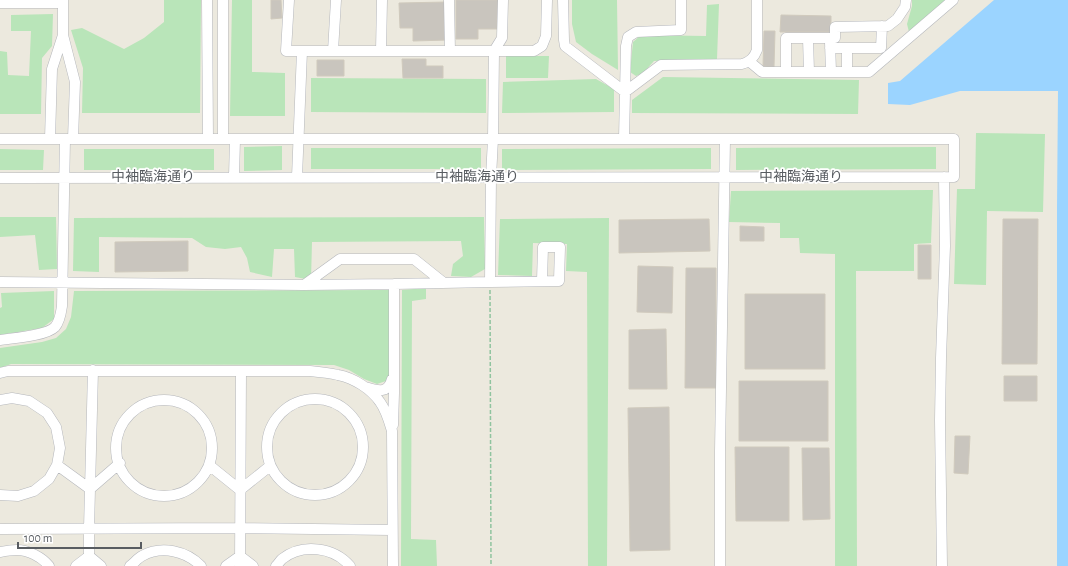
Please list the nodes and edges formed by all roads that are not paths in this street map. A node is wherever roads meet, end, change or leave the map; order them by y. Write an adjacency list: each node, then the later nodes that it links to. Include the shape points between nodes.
1 (207, 0): 35 (street)
2 (223, 0): 36 (street)
3 (289, 0): 21 (street, via 286,51)
4 (336, 0): 22 (street)
5 (382, 0): 23 (street)
6 (449, 0): 24 (street)
7 (504, 0): 25 (street, via 502,38)
8 (547, 0): 25 (street, via 546,36 542,46 534,51)
9 (564, 0): 31 (street, via 565,46)
10 (681, 0): 31 (street, via 681,30 636,32 628,37)
11 (757, 0): 26 (street, via 757,50)
12 (906, 0): 16 (street, via 905,7 897,18 888,26)
13 (953, 0): 30 (street, via 870,72)
14 (63, 1): 15 (street); 17 (street)
15 (0, 4)
16 (882, 26): 19 (street, via 835,27 835,38); 20 (street, via 881,48)
17 (63, 35): 33 (street, via 52,69); 34 (street, via 75,82)
18 (808, 38): 19 (street); 27 (street, via 786,38); 28 (street)
19 (830, 43): 20 (street); 29 (street)
20 (847, 48): 30 (street)
21 (302, 51): 22 (street); 38 (street)
22 (333, 51): 23 (street)
23 (381, 51): 24 (street)
24 (450, 51): 25 (street)
25 (494, 51): 39 (street)
26 (750, 62): 27 (street, via 762,72); 31 (street, via 661,65)
27 (786, 72): 28 (street)
28 (809, 72): 29 (street)
29 (831, 72): 30 (street)
30 (846, 72)
31 (625, 92): 40 (street)
32 (0, 139): 33 (street)
33 (50, 139): 34 (street)
34 (69, 139): 35 (street); 48 (street)
35 (208, 139): 36 (street)
36 (223, 139): 37 (street)
37 (235, 139): 38 (street); 42 (street)
38 (298, 139): 39 (street); 43 (street)
39 (493, 139): 40 (street); 44 (street)
40 (624, 139): 41 (street)
41 (725, 139): 45 (street); 46 (street, via 954,139)
42 (234, 177): 43 (street, 中袖臨海通り); 48 (street, 中袖臨海通り)
43 (297, 177): 44 (street, 中袖臨海通り)
44 (491, 177): 45 (street, 中袖臨海通り); 52 (street)
45 (724, 177): 46 (street, 中袖臨海通り); 88 (street)
46 (949, 177): 89 (street, via 941,358)
47 (0, 178): 48 (street, 中袖臨海通り)
48 (64, 178): 51 (street)
49 (542, 281): 52 (street)
50 (0, 282): 51 (street)
51 (62, 282): 55 (street); 56 (street, via 62,306 55,326 32,335)
52 (490, 282): 53 (street)
53 (444, 283): 54 (street); 55 (street, via 414,259 340,259)
54 (394, 284): 55 (street); 60 (street)
55 (304, 285)
56 (0, 340)
57 (93, 370): 58 (street); 59 (street); 68 (street)
58 (241, 371): 61 (street, via 310,370 340,375); 69 (street)
59 (0, 373)
60 (394, 375): 61 (street, via 387,389 381,391); 63 (street)
61 (365, 387): 63 (street, via 380,402 388,416)
62 (0, 400): 65 (street, via 12,398 29,402 47,413 56,427 60,448)
63 (392, 431): 74 (street)
64 (120, 463): 66 (street, via 123,474 141,491 152,495 169,496 190,489 205,474); 66 (street, via 116,451 123,423 141,407 154,401 171,400 184,404 199,415 211,436 212,458); 68 (street)
65 (57, 464): 68 (street); 70 (street, via 49,479 34,491 18,496)
66 (209, 465): 69 (street)
67 (270, 466): 67 (street, via 266,450 268,433 276,418 292,404 308,398 325,399 350,413 360,427 363,451 359,467 348,482 334,491 319,495 296,491 282,482); 69 (street)
68 (90, 489): 73 (street)
69 (240, 490): 71 (street)
70 (0, 495)
71 (239, 528): 73 (street); 74 (street); 77 (street)
72 (0, 529): 73 (street)
73 (89, 529): 76 (street)
74 (392, 530): 87 (street)
75 (0, 552): 78 (street, via 17,550 32,553)
76 (89, 561): 79 (street); 80 (street)
77 (240, 561): 83 (street); 84 (street)
78 (49, 566)
79 (76, 566)
80 (101, 566)
81 (130, 566): 82 (street, via 148,553 165,550 189,556)
82 (201, 566)
83 (226, 566)
84 (253, 566)
85 (276, 566): 86 (street, via 282,559 295,552 313,548 335,554)
86 (350, 566)
87 (393, 566)
88 (720, 566)
89 (942, 566)

